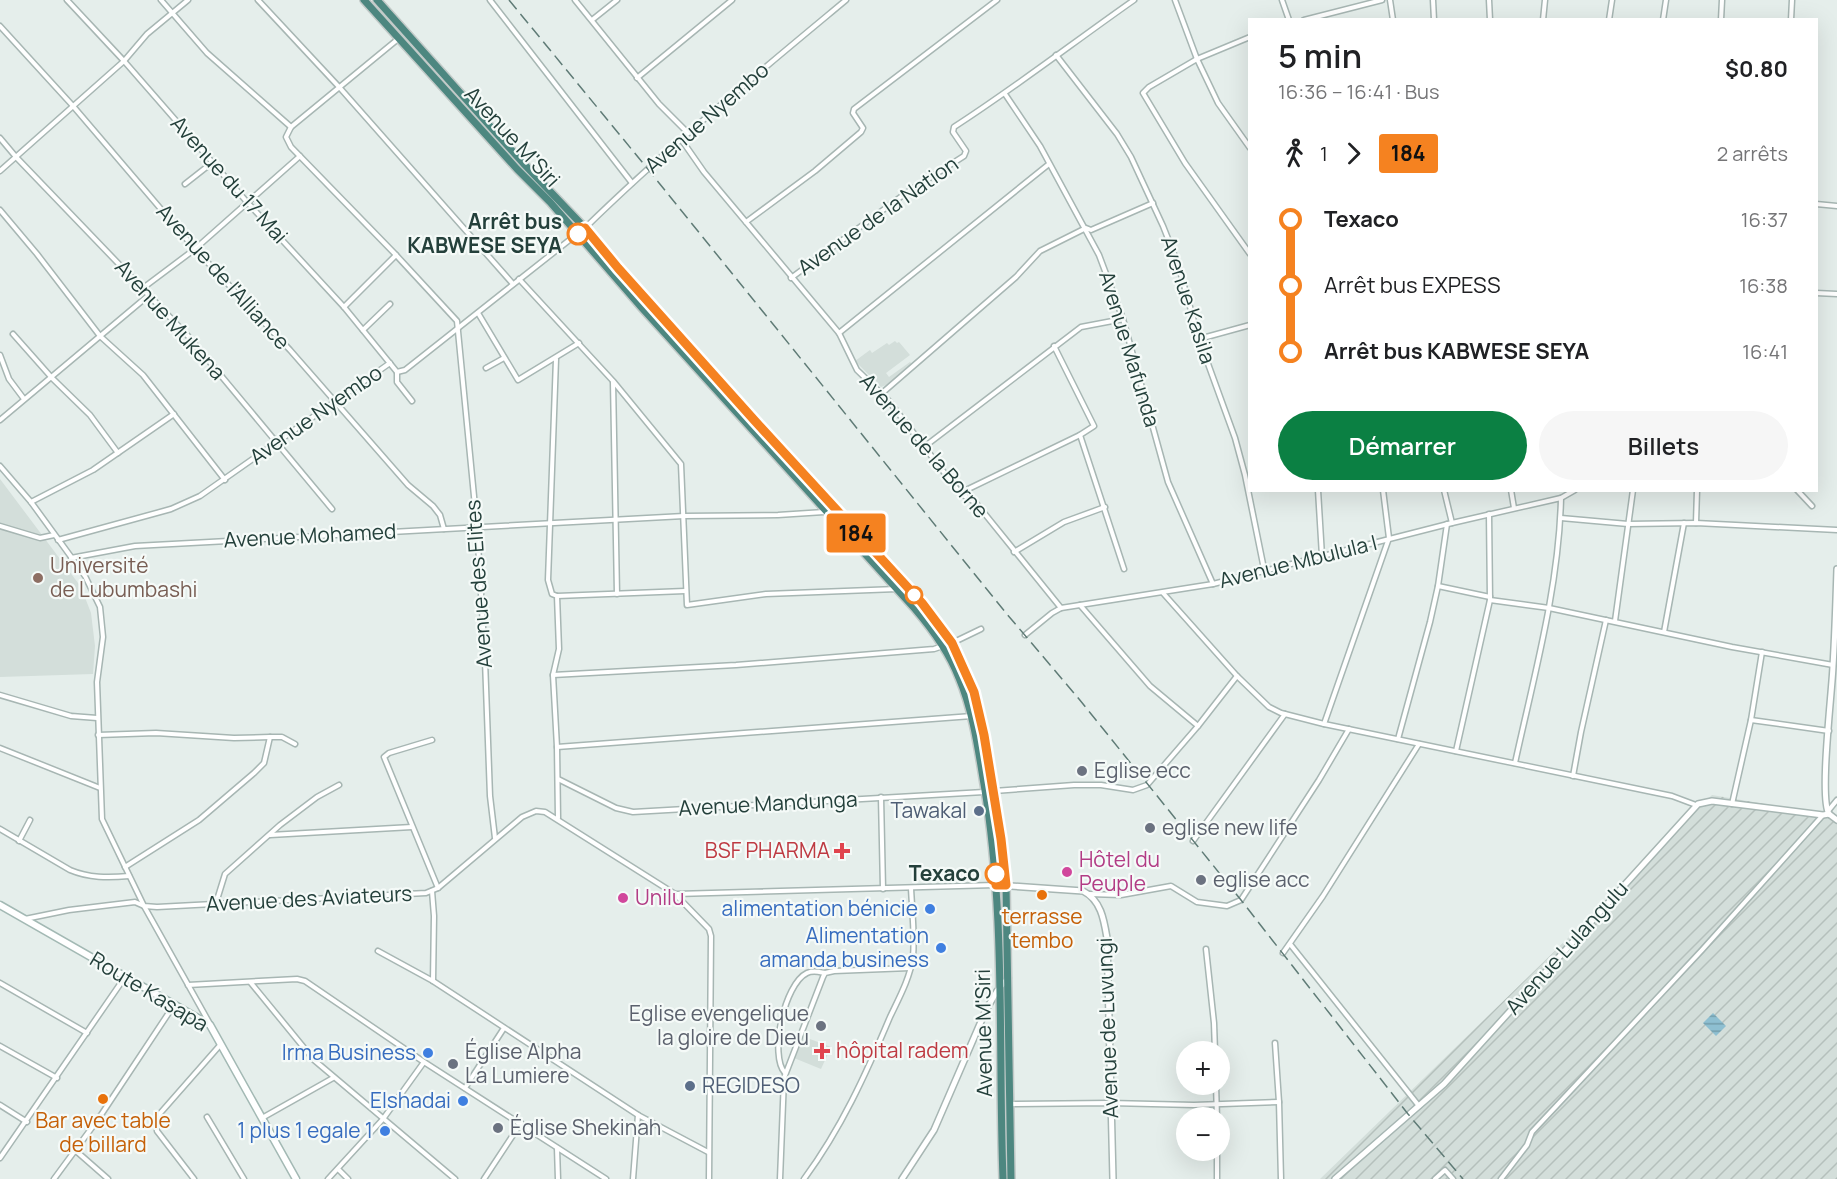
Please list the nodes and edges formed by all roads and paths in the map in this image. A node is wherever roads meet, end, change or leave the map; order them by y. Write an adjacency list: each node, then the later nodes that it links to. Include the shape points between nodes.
1 (67, 0): 42 (street, Avenue du 17 Mai)
2 (161, 0): 25 (street)
3 (188, 0): 25 (street)
4 (258, 0): 44 (street)
5 (364, 0): 38 (highway, Avenue M'Siri)
6 (377, 0): 65 (highway, Avenue M'Siri)
7 (490, 0): 57 (street)
8 (575, 0): 36 (street)
9 (616, 0): 36 (street)
10 (732, 0): 43 (street)
11 (846, 0): 48 (street, Avenue Nyembo)
12 (997, 0): 64 (street, via 854,108 863,128 861,132)
13 (1134, 0): 40 (street, Avenue de la Nation)
14 (1175, 0): 41 (street)
15 (1282, 0): 26 (street)
16 (1382, 0): 27 (street)
17 (1390, 0): 28 (street)
18 (1433, 0): 29 (street)
19 (1489, 0): 30 (street)
20 (1545, 0): 31 (street)
21 (1612, 0): 32 (street)
22 (1666, 0): 33 (street)
23 (1722, 0): 34 (street)
24 (1792, 0): 35 (street)
25 (172, 13): 42 (street); 47 (street, via 207,53)
26 (1288, 18)
27 (1312, 18)
28 (1393, 18)
29 (1434, 18)
30 (1490, 18)
31 (1543, 18)
32 (1609, 18)
33 (1663, 18)
34 (1721, 18)
35 (1791, 18)
36 (592, 20): 43 (street)
37 (0, 26): 46 (street, Avenue de l'Alliance)
38 (399, 38): 44 (street); 67 (highway, Avenue M'Siri)
39 (1248, 38): 41 (street)
40 (1056, 55): 45 (street, Avenue de la Nation); 60 (street, Avenue Kasila, via 1117,134)
41 (1197, 59): 51 (street, via 1218,103); 69 (street, via 1143,93 1185,163)
42 (124, 61): 46 (street); 54 (street, Avenue du 17 Mai)
43 (637, 78): 48 (street)
44 (340, 88): 47 (street); 73 (street)
45 (1005, 94): 55 (street, Avenue Mafunda); 71 (street, Avenue de la Nation, via 953,129 966,151 964,156 906,193)
46 (73, 106): 53 (street); 68 (street, Avenue de l'Alliance)
47 (291, 127): 52 (street, via 286,140)
48 (688, 133): 50 (street, Avenue Nyembo)
49 (0, 138): 53 (street, Avenue Mukena)
50 (681, 139): 57 (street, Avenue Nyembo); 64 (street, Avenue de la Borne)
51 (1248, 145)
52 (300, 156): 59 (street); 70 (street)
53 (16, 157): 56 (street); 74 (street, Avenue Mukena)
54 (213, 162): 58 (street); 59 (street, Avenue du 17 Mai)
55 (1048, 164): 66 (street, Avenue Mafunda); 85 (street)
56 (0, 171)
57 (632, 183): 65 (street, Avenue Nyembo)
58 (185, 184)
59 (247, 202): 68 (street); 79 (street, Avenue du 17 Mai)
60 (1153, 203): 66 (street, via 1091,230); 88 (street, Avenue Kasila, via 1178,264)
61 (1818, 204): 62 (street)
62 (1837, 206)
63 (0, 210): 87 (street)
64 (746, 222): 71 (street, Avenue de la Borne)
65 (585, 228): 67 (street, Avenue Nyembo); 160 (highway, Avenue M'Siri)
66 (1086, 228): 81 (street, Avenue Mafunda); 99 (street, via 1040,251)
67 (578, 234): 72 (street, Avenue Nyembo); 128 (highway, Avenue M'Siri)
68 (195, 249): 74 (street); 102 (street, Avenue de l'Alliance)
69 (1248, 251)
70 (396, 255): 79 (street); 83 (street, via 454,316)
71 (791, 278): 85 (street, Avenue de la Borne)
72 (519, 279): 73 (street, Avenue Nyembo); 89 (street)
73 (513, 284): 80 (street, Avenue Nyembo)
74 (143, 288): 77 (street, Avenue Mukena)
75 (1818, 293): 76 (street)
76 (1837, 294)
77 (149, 295): 87 (street); 106 (street, Avenue Mukena)
78 (390, 304): 84 (street)
79 (344, 307): 84 (street, Avenue du 17 Mai)
80 (478, 313): 83 (street, Avenue Nyembo); 92 (street)
81 (1123, 319): 90 (street, via 1081,327); 151 (street, Avenue Mafunda, via 1168,483)
82 (1248, 326): 88 (street)
83 (458, 329): 96 (street, Avenue Nyembo); 139 (street, Avenue des Elites)
84 (363, 330): 94 (street, Avenue du 17 Mai)
85 (839, 333): 99 (street, Avenue de la Borne, via 857,370)
86 (13, 334): 97 (street)
87 (100, 336): 97 (street); 103 (street, via 140,372)
88 (1199, 339): 111 (street, Avenue Kasila, via 1235,438)
89 (579, 344): 93 (street); 98 (street)
90 (1054, 346): 105 (street, via 1095,424); 107 (street)
91 (0, 356): 100 (street, via 9,379)
92 (504, 358): 93 (street, via 518,380); 95 (street)
93 (555, 359): 137 (street)
94 (390, 363): 96 (street, Avenue Nyembo); 102 (street, Avenue Nyembo)
95 (486, 368)
96 (397, 372): 101 (street, via 397,382)
97 (52, 378): 100 (street); 108 (street, via 90,415)
98 (613, 381): 130 (street, via 681,464); 132 (street)
99 (881, 394): 107 (street, Avenue de la Borne)
100 (24, 400): 104 (street)
101 (412, 401)
102 (335, 403): 106 (street, Avenue Nyembo); 140 (street, Avenue de l'Alliance, via 408,485 436,510)
103 (174, 414): 108 (street); 110 (street)
104 (0, 420)
105 (1080, 435): 121 (street); 125 (street)
106 (277, 443): 110 (street, Avenue Nyembo); 127 (street, Avenue Mukena)
107 (924, 447): 121 (street, Avenue de la Borne)
108 (118, 453): 123 (street)
109 (0, 466): 123 (street)
110 (225, 480): 144 (street, Avenue Nyembo, via 180,505)
111 (1248, 490)
112 (1248, 492): 149 (street, Avenue Kasila)
113 (1318, 492): 146 (street)
114 (1383, 492): 143 (street)
115 (1444, 492): 135 (street)
116 (1511, 492): 126 (street)
117 (1572, 492): 122 (street, Avenue Mbulula I)
118 (1632, 492): 136 (street)
119 (1697, 492): 134 (street)
120 (1799, 492): 124 (street)
121 (960, 493): 145 (street, Avenue de la Borne, via 976,503)
122 (1561, 498): 126 (street, Avenue Mbulula I); 131 (street)
123 (31, 502): 142 (street)
124 (1812, 506)
125 (1105, 507): 145 (street, via 1064,522); 148 (street)
126 (1514, 508): 129 (street, Avenue Mbulula I)
127 (332, 509)
128 (826, 512): 130 (street, Avenue Mohamed); 154 (highway, Avenue M'Siri)
129 (1489, 514): 135 (street, Avenue Mbulula I); 159 (street)
130 (684, 516): 132 (street, Avenue Mohamed); 155 (street)
131 (1561, 518): 136 (street); 163 (street)
132 (616, 521): 137 (street, Avenue Mohamed); 157 (street)
133 (1684, 523): 134 (street); 136 (street); 168 (street)
134 (1695, 523): 141 (street)
135 (1449, 524): 143 (street, Avenue Mbulula I); 153 (street)
136 (1628, 524): 166 (street)
137 (549, 525): 139 (street, Avenue Mohamed); 158 (street, via 549,586)
138 (0, 526): 142 (street, via 40,538)
139 (477, 528): 140 (street, Avenue Mohamed); 212 (street, Avenue des Elites)
140 (444, 529): 147 (street, Avenue Mohamed, via 135,546)
141 (1837, 530)
142 (54, 535): 144 (street)
143 (1389, 538): 146 (street, Avenue Mbulula I); 181 (street)
144 (58, 540): 147 (street)
145 (1014, 552): 162 (street, Avenue de la Borne)
146 (1322, 556): 149 (street, Avenue Mbulula I)
147 (71, 558): 179 (street, via 86,576 101,610 103,646)
148 (1124, 569)
149 (1264, 569): 151 (street, Avenue Mbulula I)
150 (1837, 569): 152 (street)
151 (1213, 584): 156 (street, Avenue Mbulula I)
152 (1837, 584): 173 (street)
153 (1438, 586): 159 (street); 187 (street)
154 (897, 589): 155 (street, via 766,594 690,606); 164 (highway, Avenue M'Siri)
155 (685, 591): 157 (street)
156 (1163, 593): 161 (street, Avenue Mbulula I); 175 (street)
157 (617, 594): 158 (street)
158 (557, 596): 174 (street, via 559,649)
159 (1490, 599): 163 (street); 193 (street)
160 (922, 603): 164 (highway); 170 (highway, Avenue M'Siri)
161 (1080, 604): 162 (street, Avenue Mbulula I); 182 (street, via 1150,686)
162 (1060, 608): 169 (street, Avenue Mbulula I)
163 (1549, 608): 165 (street); 194 (street)
164 (915, 609): 171 (highway, Avenue M'Siri)
165 (1606, 620): 166 (street); 195 (street)
166 (1615, 621): 168 (street)
167 (981, 629): 170 (street)
168 (1664, 632): 172 (street)
169 (1025, 635)
170 (952, 643): 199 (highway, Avenue M'Siri, via 974,692)
171 (943, 646): 174 (street, via 736,665); 178 (highway, Avenue M'Siri, via 960,679)
172 (1762, 652): 173 (street); 180 (street)
173 (1833, 665): 184 (street)
174 (553, 675): 191 (street)
175 (1237, 676): 177 (street, via 1272,710); 182 (street)
176 (0, 694): 179 (street, via 71,716)
177 (1285, 714): 181 (street); 214 (street)
178 (972, 716): 191 (street); 200 (highway, Avenue M'Siri)
179 (97, 718): 185 (street)
180 (1751, 720): 184 (street); 203 (street)
181 (1324, 724): 183 (street)
182 (1198, 726): 199 (street, via 1147,784 1137,790 1074,785)
183 (1349, 729): 187 (street); 224 (street, via 1241,900 1227,906 1197,902 1171,886 1121,895)
184 (1829, 731): 205 (street)
185 (98, 735): 186 (street); 198 (street)
186 (270, 736): 189 (street); 215 (street, via 264,763 254,773 199,820)
187 (1398, 739): 190 (street)
188 (432, 741): 209 (street, via 384,757)
189 (295, 744)
190 (1419, 744): 193 (street); 229 (street)
191 (558, 747): 196 (street)
192 (0, 748): 198 (street)
193 (1456, 752): 194 (street)
194 (1515, 763): 195 (street)
195 (1573, 776): 204 (street, via 1672,796)
196 (558, 779): 201 (street, Avenue Mandunga, via 616,808 633,812); 206 (street)
197 (339, 785): 211 (street, via 317,797)
198 (100, 788): 215 (street, via 102,819)
199 (994, 791): 218 (highway, Avenue M'Siri)
200 (986, 792): 201 (street, Avenue Mandunga); 217 (highway, Avenue M'Siri)
201 (881, 797): 221 (street)
202 (1837, 800): 205 (street)
203 (1732, 804): 204 (street, via 1708,801); 205 (street)
204 (1696, 806): 261 (street, Avenue Lulangulu, via 1458,1069)
205 (1826, 814): 208 (street); 298 (street, via 1532,1132)
206 (558, 818): 212 (street, Avenue des Aviateurs, via 532,812); 223 (street, Avenue des Aviateurs)
207 (30, 820): 213 (street)
208 (1837, 820)
209 (412, 827): 211 (street); 219 (street)
210 (0, 829): 213 (street)
211 (269, 836): 225 (street, via 225,874)
212 (495, 839): 219 (street, Avenue des Aviateurs)
213 (19, 841): 216 (street, via 81,875)
214 (1193, 841)
215 (125, 867): 216 (street)
216 (129, 876): 227 (street)
217 (996, 885): 218 (street); 220 (street); 241 (highway, Avenue M'Siri)
218 (1006, 885): 224 (street, via 1072,889); 236 (highway, Avenue M'Siri)
219 (438, 888): 222 (street, Avenue des Aviateurs)
220 (910, 888): 221 (street); 233 (street, via 914,947)
221 (883, 889): 223 (street)
222 (432, 891): 225 (street, Avenue des Aviateurs); 237 (street)
223 (675, 894): 270 (street, Avenue des Aviateurs, via 704,922 711,936)
224 (1089, 894): 257 (street, Avenue de Luvungi, via 1100,909 1107,938)
225 (216, 903): 227 (street, Avenue des Aviateurs)
226 (0, 905): 228 (main road, Route Kasapa)
227 (144, 906): 228 (street, Avenue des Aviateurs, via 135,902); 240 (street)
228 (25, 919): 235 (main road, Route Kasapa)
229 (1290, 944): 232 (street); 261 (street)
230 (1206, 949): 246 (street)
231 (378, 951): 237 (street)
232 (1283, 953)
233 (910, 968): 234 (street); 288 (street, via 862,1082)
234 (825, 973): 251 (street); 251 (street, via 812,971 801,977 787,1002 779,1043 780,1065)
235 (125, 976): 242 (main road, Route Kasapa); 245 (street)
236 (1008, 978): 241 (street); 259 (highway, Avenue M'Siri)
237 (433, 981): 244 (street)
238 (0, 983): 245 (street)
239 (251, 983): 240 (street); 250 (street, via 305,981); 253 (street)
240 (188, 985): 243 (street)
241 (1000, 987): 289 (street, via 986,1010 934,1130); 290 (highway, Avenue M'Siri)
242 (174, 1004): 243 (main road, Route Kasapa); 269 (street)
243 (210, 1025): 248 (main road, Route Kasapa)
244 (504, 1028): 254 (street); 262 (street)
245 (87, 1033): 252 (street)
246 (1214, 1041)
247 (1275, 1043): 256 (street)
248 (221, 1044): 264 (main road, Route Kasapa); 276 (street, via 156,1118 157,1131)
249 (0, 1046): 252 (street)
250 (424, 1062): 254 (street); 265 (street)
251 (785, 1073): 287 (street)
252 (57, 1078): 266 (street)
253 (333, 1078): 264 (street); 265 (street)
254 (465, 1088): 267 (street)
255 (1216, 1095): 260 (street)
256 (1279, 1102): 260 (street); 294 (street)
257 (1110, 1103): 259 (street); 260 (street); 292 (street, Avenue de Luvungi)
258 (0, 1104): 266 (street)
259 (1010, 1104): 291 (highway, Avenue M'Siri)
260 (1216, 1104)
261 (1419, 1106): 295 (street, Avenue Lulangulu)
262 (638, 1114): 270 (street); 285 (street)
263 (207, 1117): 277 (street)
264 (262, 1118): 278 (main road, Route Kasapa)
265 (383, 1119): 273 (street); 281 (street)
266 (27, 1122): 271 (street)
267 (521, 1123): 268 (street); 282 (street)
268 (557, 1149): 283 (street); 284 (street)
269 (75, 1150): 274 (street); 275 (street)
270 (708, 1152): 286 (street, Avenue des Aviateurs)
271 (1, 1154)
272 (1217, 1161): 293 (street)
273 (338, 1169): 279 (street); 280 (street)
274 (54, 1179)
275 (108, 1179)
276 (194, 1179)
277 (244, 1179)
278 (296, 1179)
279 (328, 1179)
280 (348, 1179)
281 (455, 1179)
282 (484, 1179)
283 (558, 1179)
284 (606, 1179)
285 (633, 1179)
286 (709, 1179)
287 (780, 1179)
288 (804, 1179)
289 (902, 1179)
290 (1003, 1179)
291 (1011, 1179)
292 (1113, 1179)
293 (1217, 1179)
294 (1281, 1179)
295 (1335, 1179)
296 (1435, 1179): 297 (street, via 1445,1170)
297 (1453, 1179)
298 (1501, 1179)

